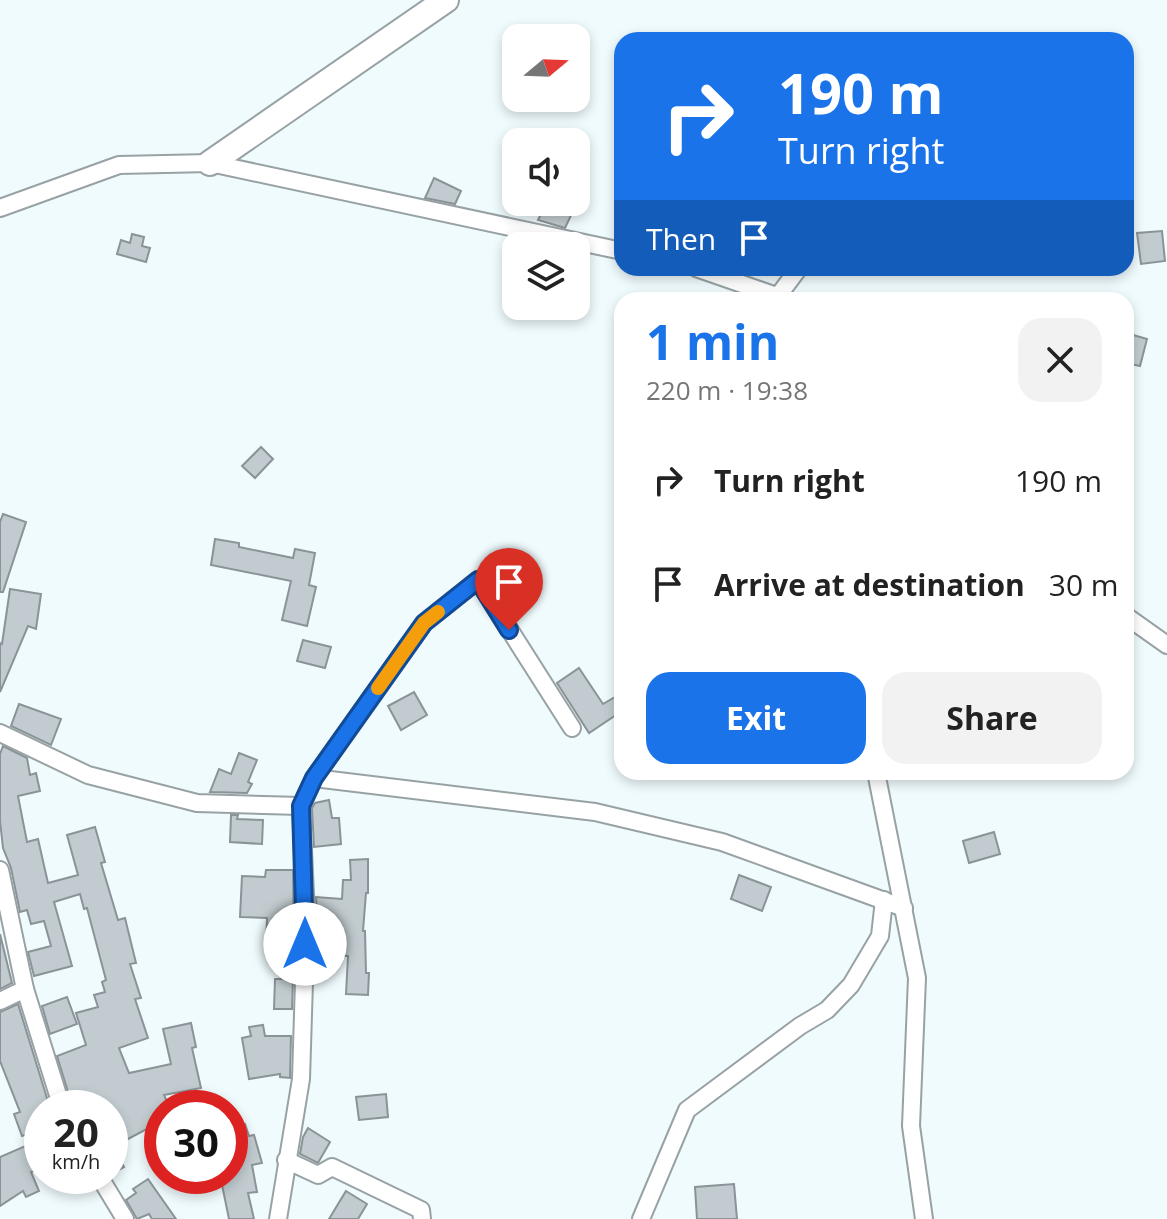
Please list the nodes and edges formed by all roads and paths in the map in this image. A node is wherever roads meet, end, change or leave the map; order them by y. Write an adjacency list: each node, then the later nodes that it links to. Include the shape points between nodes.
1 (446, 0): 2 (street)
2 (210, 163): 3 (street, via 119,165); 4 (street)
3 (0, 208)
4 (614, 249)
5 (718, 276): 6 (street)
6 (762, 292)
7 (1134, 622): 8 (street)
8 (1167, 645)
9 (572, 728): 11 (street, via 478,580 424,623)
10 (0, 733): 13 (street, via 88,775 197,803)
11 (314, 778): 13 (street); 15 (street, via 595,812 722,842)
12 (878, 780): 16 (street)
13 (301, 806): 20 (street, via 306,917 301,1079)
14 (0, 870): 17 (street)
15 (884, 900): 16 (street); 25 (street, via 880,936 851,985 827,1010 687,1110)
16 (904, 908): 26 (street, via 917,978 911,1126)
17 (25, 989): 18 (street); 19 (street)
18 (0, 1001)
19 (56, 1090)
20 (286, 1160): 23 (street); 24 (street, via 318,1175 332,1167 421,1210)
21 (110, 1194): 22 (street)
22 (125, 1219)
23 (278, 1219)
24 (422, 1219)
25 (641, 1219)
26 (924, 1219)

